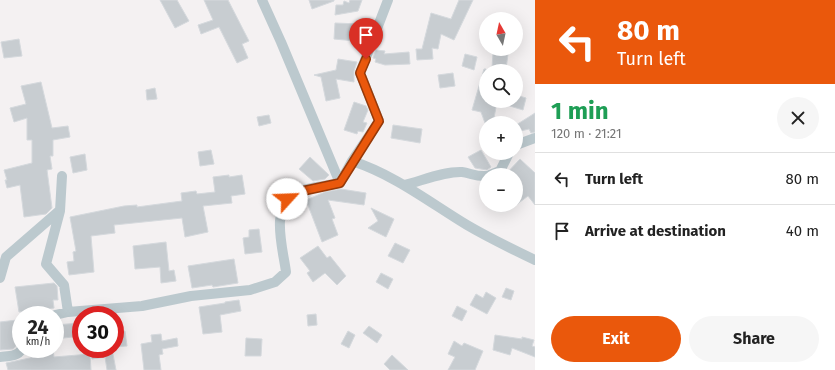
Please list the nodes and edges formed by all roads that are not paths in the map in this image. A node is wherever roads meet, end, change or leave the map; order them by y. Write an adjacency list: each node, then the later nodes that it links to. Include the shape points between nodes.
1 (262, 0): 8 (street)
2 (388, 0): 5 (street, via 360,73 379,121)
3 (535, 138): 4 (street)
4 (523, 142)
5 (352, 161): 8 (street); 9 (street)
6 (62, 176): 10 (street)
7 (479, 176): 9 (street, via 462,172 452,173)
8 (340, 183): 13 (street, via 298,192 282,206 281,234 286,272 275,282 250,290 191,296 142,306)
9 (404, 184): 11 (street, via 467,225)
10 (60, 211): 12 (street, via 6,257); 13 (street, via 46,264 64,285)
11 (535, 260)
12 (0, 278)
13 (68, 312): 14 (street)
14 (64, 313)
15 (12, 356): 16 (street)
16 (0, 357)

